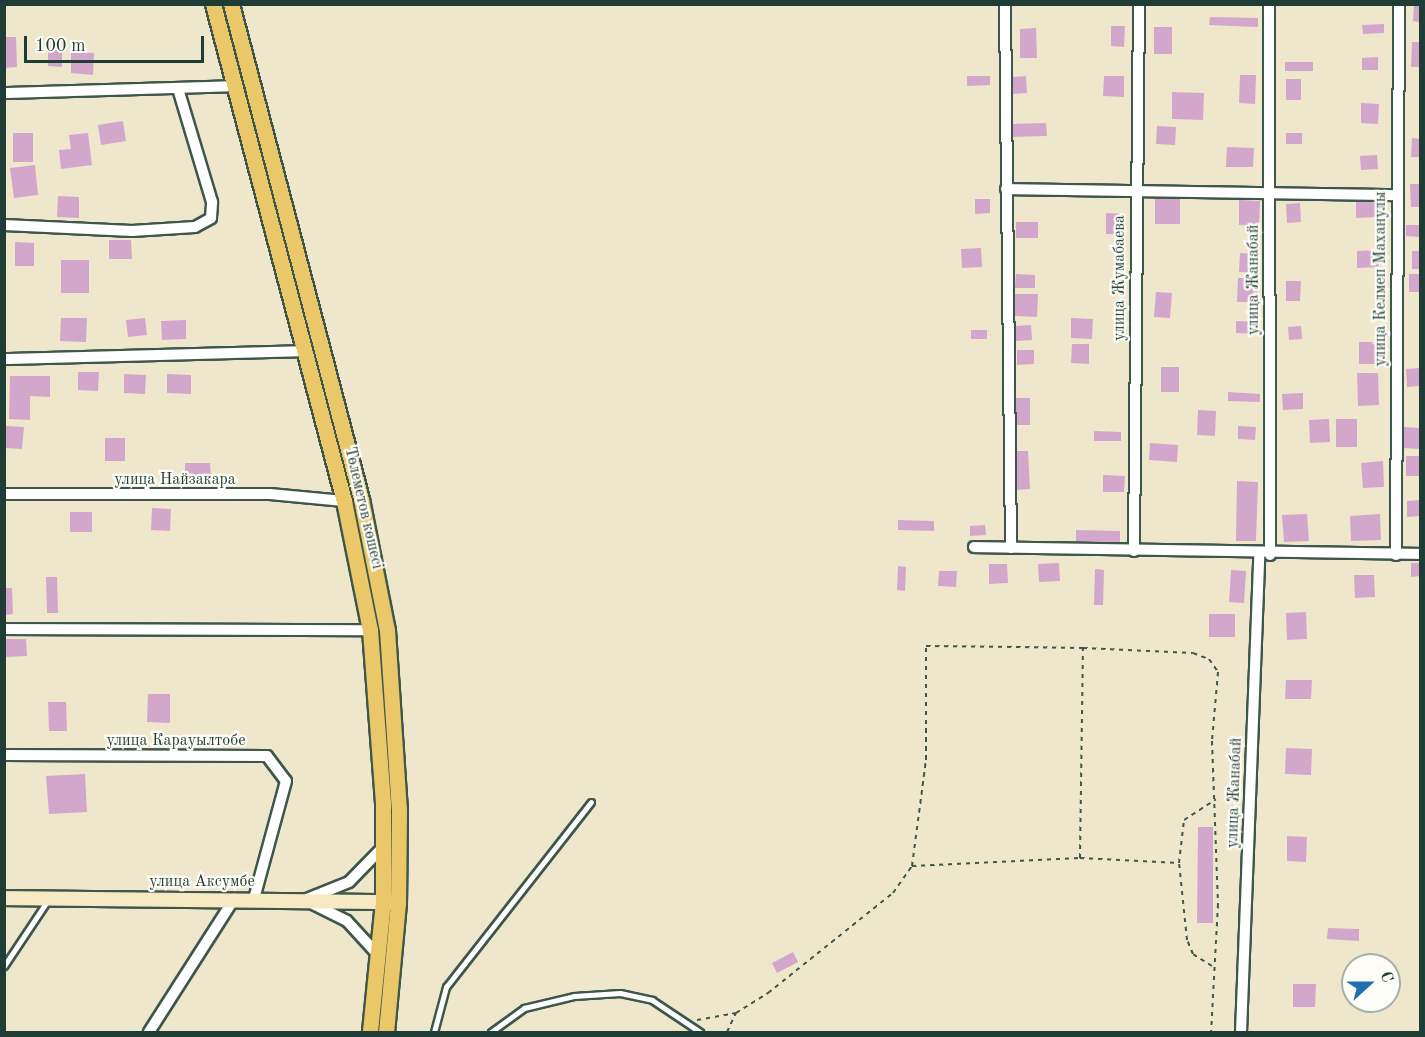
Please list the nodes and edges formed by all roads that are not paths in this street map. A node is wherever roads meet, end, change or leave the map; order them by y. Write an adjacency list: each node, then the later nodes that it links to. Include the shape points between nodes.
1 (213, 4): 7 (main road, Төлеметов көшесі)
2 (231, 4): 35 (main road, Төлеметов көшесі, via 375,565 396,728)
3 (1005, 4): 10 (street)
4 (1139, 4): 11 (street, улица Жумабаева)
5 (1269, 4): 12 (street, улица Жанабай)
6 (1399, 4): 13 (street, улица Келмеп Маханулы)
7 (235, 86): 8 (street); 15 (main road, Төлеметов көшесі)
8 (178, 89): 9 (street); 14 (street, via 212,202 211,218 195,227 132,231)
9 (4, 93)
10 (1006, 189): 11 (street); 20 (street)
11 (1135, 189): 12 (street); 21 (street, улица Жумабаева)
12 (1269, 194): 13 (street); 23 (street, улица Жанабай)
13 (1396, 195): 24 (street, улица Келмеп Маханулы)
14 (4, 225)
15 (304, 351): 16 (street); 18 (main road, Төлеметов көшесі)
16 (4, 359)
17 (4, 495): 18 (street, улица Найзакара, via 270,494)
18 (344, 501): 26 (main road, Төлеметов көшесі)
19 (974, 547): 20 (street)
20 (1011, 548): 21 (street)
21 (1134, 551): 23 (street)
22 (1420, 554): 24 (street)
23 (1265, 555): 24 (street); 44 (street, улица Жанабай)
24 (1396, 555)
25 (4, 629): 26 (street)
26 (370, 630): 29 (main road, Төлеметов көшесі, via 381,729)
27 (4, 755): 33 (street, улица Карауылтобе, via 267,756 286,782)
28 (591, 802): 41 (lane, via 446,987)
29 (383, 847): 34 (street, via 349,882); 35 (main road, Төлеметов көшесі)
30 (4, 898): 31 (main road, улица Аксумбе)
31 (49, 898): 32 (main road, улица Аксумбе); 37 (lane)
32 (234, 899): 33 (main road, улица Аксумбе); 38 (street)
33 (254, 899): 34 (main road, улица Аксумбе)
34 (304, 900): 35 (main road, улица Аксумбе); 36 (street, via 347,921)
35 (391, 902): 36 (main road, Төлеметов көшесі); 40 (main road, Төлеметов көшесі)
36 (378, 955): 39 (main road, Төлеметов көшесі)
37 (4, 966)
38 (148, 1032)
39 (370, 1032)
40 (386, 1032)
41 (434, 1032)
42 (491, 1032): 43 (lane, via 524,1008 574,996 620,993 652,1000)
43 (700, 1032)
44 (1241, 1032)

